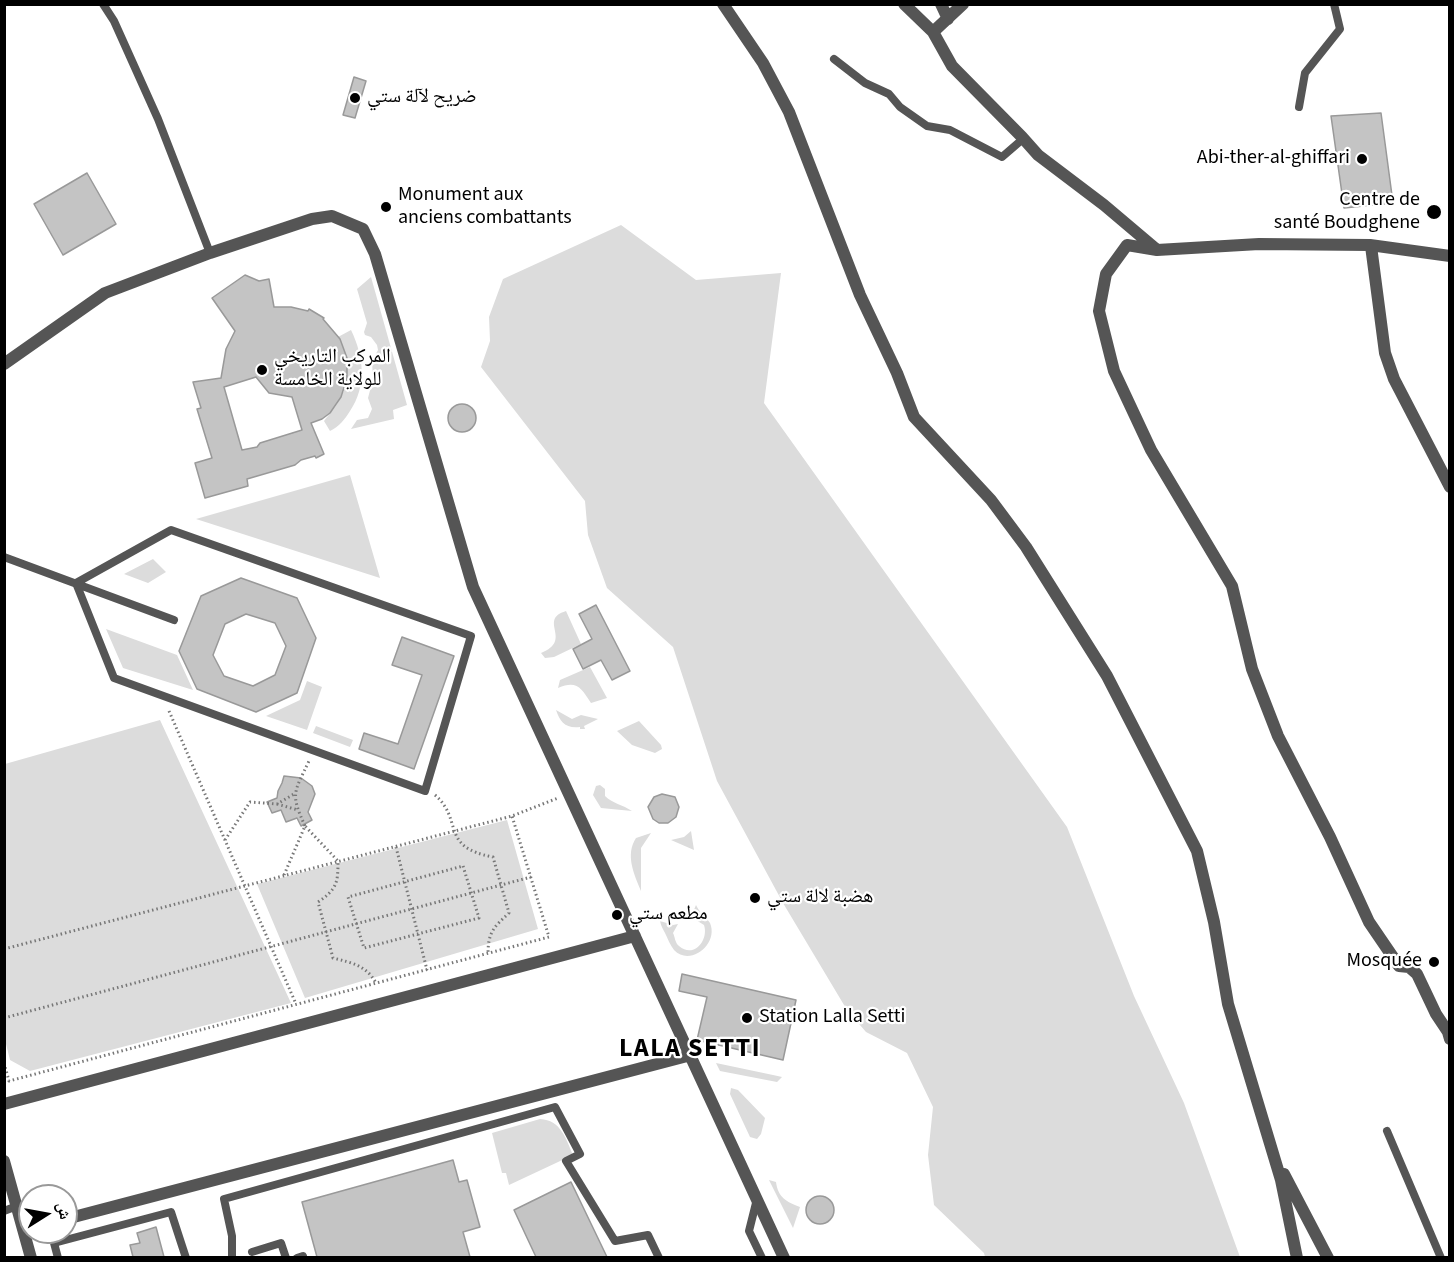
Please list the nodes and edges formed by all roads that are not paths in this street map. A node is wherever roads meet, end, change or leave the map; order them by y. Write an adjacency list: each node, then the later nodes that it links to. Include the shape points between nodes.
1 (103, 4): 14 (lane, via 158,119)
2 (723, 4): 26 (street, via 763,63 789,112 860,295 914,417 991,500 1026,547 1107,676 1197,851 1228,1004)
3 (904, 4): 8 (street)
4 (941, 4): 7 (street)
5 (963, 4): 7 (street)
6 (1334, 4): 10 (lane, via 1340,29 1305,73)
7 (948, 20): 8 (street)
8 (933, 32): 11 (street, via 952,66)
9 (834, 59): 11 (lane, via 865,83 889,94 927,126 950,130 1002,157)
10 (1299, 107)
11 (1024, 138): 13 (street, via 1038,155)
12 (1370, 245): 13 (street, via 1259,244); 15 (street); 17 (street, via 1385,353 1394,379)
13 (1157, 250): 22 (street, via 1127,244 1106,274 1099,311 1114,370 1151,450 1232,586 1252,669 1278,736 1369,922 1399,966 1409,967 1417,974)
14 (210, 253): 16 (street, via 105,293); 21 (street, via 312,219 332,216 363,229 375,254 473,586)
15 (1449, 256)
16 (4, 364)
17 (1449, 487)
18 (4, 557): 19 (lane)
19 (76, 583): 19 (lane, via 114,678 425,790 471,636 171,530); 20 (lane)
20 (174, 620)
21 (634, 936): 23 (street); 24 (street)
22 (1449, 1039)
23 (691, 1055): 28 (street); 31 (street)
24 (4, 1104)
25 (1387, 1131): 42 (lane)
26 (1274, 1155): 40 (street); 41 (street)
27 (4, 1161): 29 (street)
28 (758, 1199): 38 (lane, via 749,1231); 39 (street)
29 (17, 1206): 30 (lane)
30 (4, 1211)
31 (78, 1216)
32 (252, 1252): 36 (lane, via 280,1243)
33 (58, 1257): 34 (lane, via 54,1243 171,1212)
34 (186, 1257)
35 (232, 1257): 37 (lane, via 224,1198 555,1107 580,1154 566,1161 615,1241 648,1235)
36 (286, 1257)
37 (659, 1257)
38 (762, 1257)
39 (784, 1257)
40 (1297, 1257)
41 (1328, 1257)
42 (1442, 1257)

